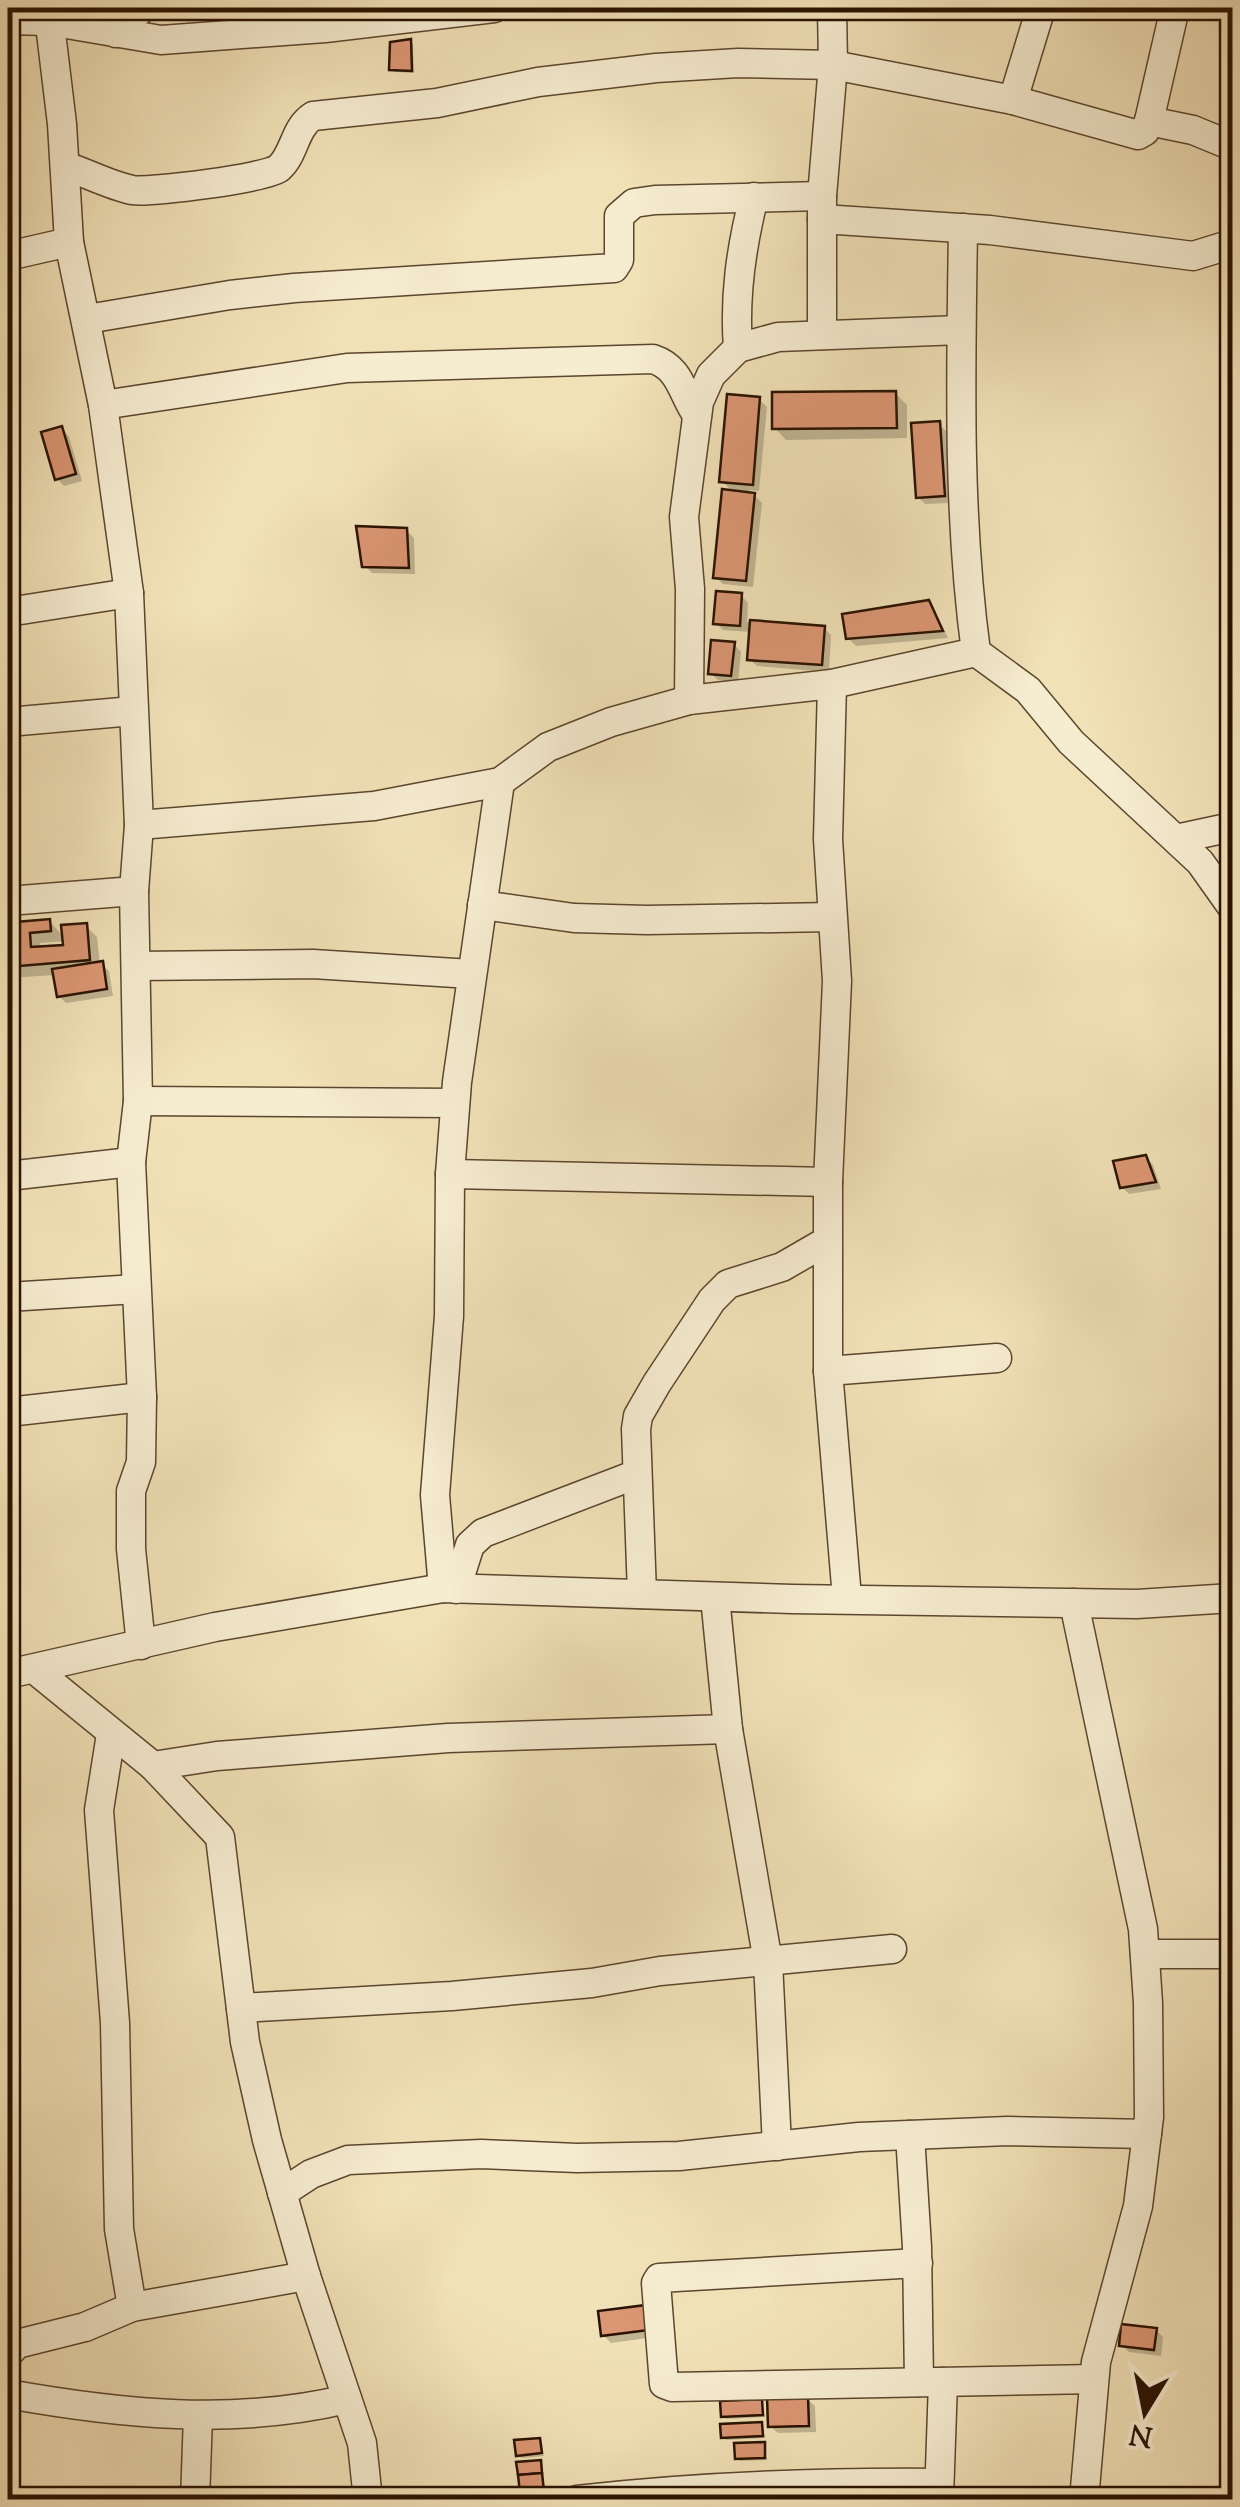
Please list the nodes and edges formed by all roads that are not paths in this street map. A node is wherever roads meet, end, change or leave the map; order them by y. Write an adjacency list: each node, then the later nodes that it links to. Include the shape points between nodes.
1 (142, 8): 8 (street)
2 (494, 8): 8 (street, via 207,39)
3 (832, 8): 9 (street)
4 (1041, 8): 10 (street)
5 (1175, 8): 11 (street)
6 (48, 14): 7 (street); 8 (street); 13 (street)
7 (8, 20)
8 (116, 33)
9 (834, 65): 10 (street); 13 (street, via 656,68 313,116 273,173 222,181 137,191); 15 (street)
10 (1013, 100): 11 (street, via 1138,135)
11 (1149, 120): 12 (street)
12 (1232, 146)
13 (65, 166): 17 (street)
14 (754, 197): 15 (street); 20 (street, via 634,203 619,216 614,268 294,288); 23 (street, via 737,288)
15 (822, 207): 16 (street); 22 (street)
16 (963, 228): 18 (street, via 1193,256); 21 (street)
17 (69, 242): 19 (street); 20 (street)
18 (1232, 244)
19 (8, 256)
20 (87, 319): 24 (street)
21 (962, 330): 22 (street); 28 (street, via 961,496)
22 (822, 335): 23 (street)
23 (738, 348): 25 (street, via 711,375)
24 (103, 405): 25 (street, via 346,368 653,359 673,369); 26 (street)
25 (697, 415): 30 (street, via 684,517)
26 (129, 593): 27 (street); 31 (street)
27 (8, 612)
28 (976, 652): 29 (street); 36 (street, via 1028,690 1071,742)
29 (832, 684): 30 (street); 41 (street)
30 (689, 700): 33 (street, via 548,747)
31 (133, 711): 32 (street); 34 (street)
32 (8, 722)
33 (500, 782): 34 (street, via 374,806); 39 (street)
34 (139, 825): 37 (street)
35 (1232, 827): 36 (street)
36 (1176, 839): 40 (street)
37 (134, 890): 38 (street); 42 (street)
38 (8, 901)
39 (482, 905): 41 (street, via 574,918); 43 (street)
40 (1232, 906)
41 (832, 917): 49 (street, via 837,981)
42 (136, 966): 43 (street, via 313,964); 44 (street)
43 (471, 974): 45 (street)
44 (138, 1101): 45 (street); 46 (street)
45 (455, 1103): 47 (street)
46 (131, 1162): 48 (street); 51 (street)
47 (450, 1174): 49 (street); 58 (street)
48 (8, 1176)
49 (828, 1182): 50 (street)
50 (828, 1241): 54 (street); 57 (street, via 782,1268 728,1284 712,1300 638,1416)
51 (136, 1288): 52 (street); 55 (street)
52 (8, 1297)
53 (997, 1358): 54 (street)
54 (828, 1371): 63 (street)
55 (142, 1396): 56 (street); 66 (street, via 141,1462 131,1491)
56 (8, 1412)
57 (637, 1474): 59 (street, via 483,1533); 61 (street)
58 (436, 1517): 59 (street); 60 (street)
59 (470, 1545): 60 (street)
60 (450, 1589): 61 (street); 66 (street)
61 (642, 1594): 62 (street)
62 (715, 1596): 63 (street); 68 (street)
63 (847, 1598): 65 (street)
64 (1232, 1598): 65 (street)
65 (1074, 1603): 72 (street)
66 (141, 1645): 67 (street)
67 (21, 1672): 69 (street)
68 (728, 1729): 70 (street, via 448,1738); 74 (street)
69 (111, 1734): 70 (street); 82 (street, via 99,1810 115,2023 120,2229)
70 (152, 1766): 75 (street, via 220,1837)
71 (892, 1949): 74 (street)
72 (1144, 1954): 73 (street); 76 (street)
73 (1232, 1954)
74 (768, 1962): 75 (street, via 469,1994); 78 (street)
75 (242, 2008): 79 (street)
76 (1148, 2134): 77 (street); 84 (street, via 1138,2206)
77 (910, 2135): 78 (street); 80 (street)
78 (778, 2146): 79 (street, via 679,2156 348,2160)
79 (282, 2193): 81 (street)
80 (918, 2263): 85 (street); 85 (street, via 662,2277 656,2283 663,2382)
81 (306, 2276): 82 (street); 87 (street)
82 (132, 2308): 83 (street, via 17,2344)
83 (8, 2354)
84 (1094, 2378): 85 (street); 93 (street)
85 (931, 2382): 89 (street)
86 (8, 2394): 88 (street)
87 (347, 2400): 88 (street); 91 (street, via 362,2442)
88 (198, 2416): 90 (street)
89 (939, 2491): 92 (street, via 800,2482)
90 (194, 2500)
91 (368, 2500)
92 (577, 2500)
93 (1084, 2500)

